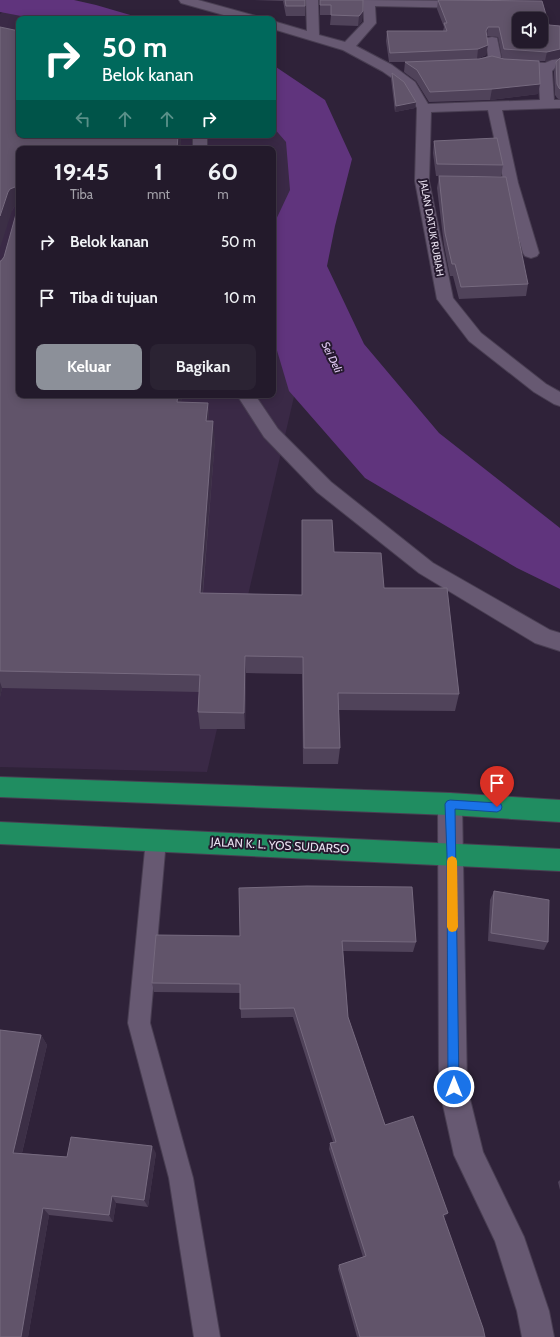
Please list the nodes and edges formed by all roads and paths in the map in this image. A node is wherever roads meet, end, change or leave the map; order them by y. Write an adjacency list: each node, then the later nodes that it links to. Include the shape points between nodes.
1 (185, 0): 5 (street)
2 (243, 0): 7 (street)
3 (312, 0): 10 (street)
4 (369, 1): 6 (street); 12 (street, via 370,23)
5 (201, 2): 7 (street)
6 (478, 4)
7 (237, 15): 8 (street)
8 (241, 16)
9 (276, 26): 10 (street)
10 (313, 36): 12 (street)
11 (492, 41): 13 (street, via 495,58)
12 (348, 46): 18 (street)
13 (490, 61): 15 (street); 17 (street)
14 (560, 63): 17 (street)
15 (453, 66)
16 (409, 67): 18 (street)
17 (547, 67): 19 (street, via 544,73)
18 (386, 68): 21 (street, via 410,85)
19 (554, 104): 20 (street)
20 (494, 106): 21 (street); 22 (street, via 504,183)
21 (424, 108): 24 (street, JALAN DATUK RUBIAH, via 430,182 445,299 475,337 540,388)
22 (530, 253)
23 (248, 398): 25 (street, via 271,433 324,487 426,568 543,637)
24 (560, 400)
25 (560, 642)
26 (0, 787): 27 (highway)
27 (450, 804): 28 (highway); 31 (street)
28 (560, 811)
29 (0, 833): 30 (highway, JALAN K. L. YOS SUDARSO)
30 (156, 840): 31 (highway, JALAN K. L. YOS SUDARSO); 33 (lane, via 139,1023 181,1178)
31 (452, 854): 32 (highway, JALAN K. L. YOS SUDARSO); 34 (street, via 454,1087 469,1155 509,1237 533,1311)
32 (560, 860)
33 (207, 1337)
34 (538, 1337)

